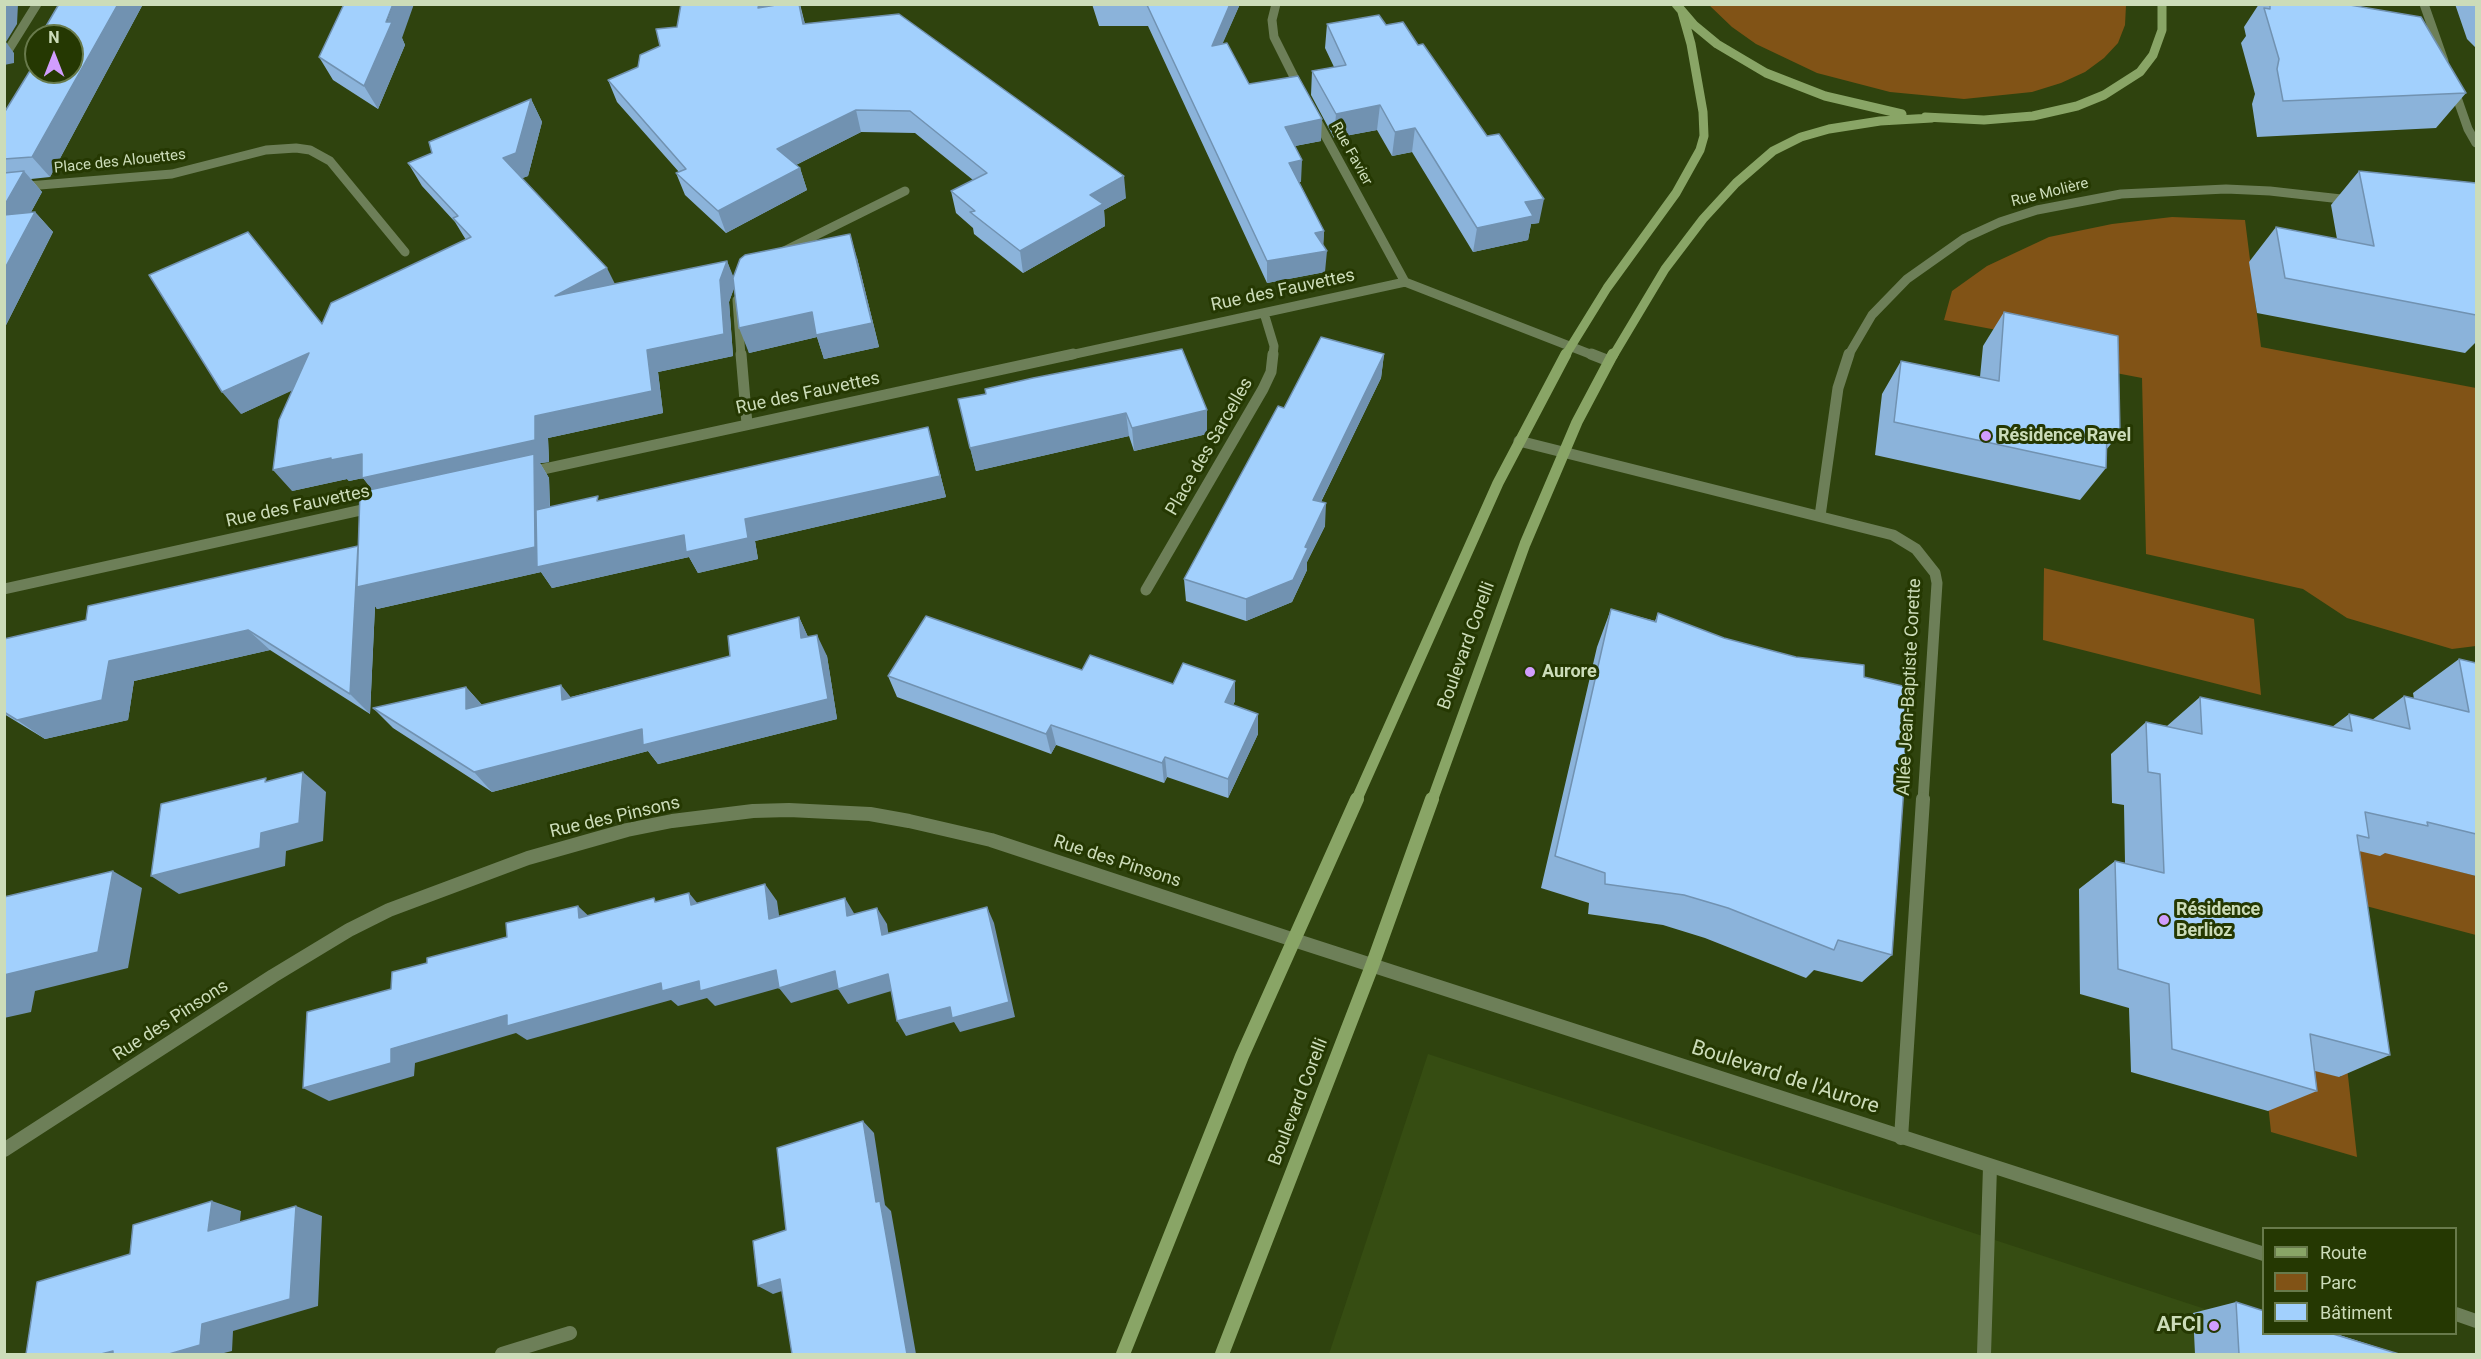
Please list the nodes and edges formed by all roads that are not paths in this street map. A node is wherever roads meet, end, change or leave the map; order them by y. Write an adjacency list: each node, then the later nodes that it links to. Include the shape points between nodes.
1 (37, 4): 6 (street)
2 (1276, 4): 7 (street, via 1272,20 1274,37)
3 (2162, 4): 9 (main road, via 2162,30 2153,55 2140,72 2113,91 2077,106 2033,116 1984,120)
4 (2424, 4): 10 (street)
5 (1679, 8): 9 (main road, via 1718,44 1777,78 1851,104); 19 (main road, Boulevard Corelli, via 1691,44 1703,111 1700,150 1676,193)
6 (4, 57)
7 (1304, 96)
8 (1309, 106): 16 (street, Rue Favier)
9 (1932, 118): 20 (main road, Boulevard Corelli, via 1829,129 1773,151 1736,183 1691,234 1651,290)
10 (2476, 143)
11 (4, 188): 14 (street, Place des Alouettes, via 172,174 266,150 310,150 330,161)
12 (905, 192): 15 (street)
13 (2366, 202): 26 (street, Rue Molière, via 2226,189 2121,194 2037,210 1965,238 1907,279 1872,315 1858,336 1838,388)
14 (405, 252)
15 (772, 256)
16 (1405, 282): 18 (street, Rue des Fauvettes); 19 (street)
17 (741, 287): 21 (street, via 736,302)
18 (1264, 313): 21 (street, Rue des Fauvettes); 28 (street, Place des Sarcelles, via 1274,346 1271,372)
19 (1570, 346): 20 (street); 22 (main road, Boulevard Corelli)
20 (1609, 361): 23 (main road, Boulevard Corelli)
21 (747, 424): 24 (street, Rue des Fauvettes)
22 (1519, 441): 23 (street, Allée Jean-Baptiste Corette); 29 (main road, Boulevard Corelli)
23 (1564, 452): 26 (street, Allée Jean-Baptiste Corette); 30 (main road, Boulevard Corelli, via 1525,544)
24 (515, 476)
25 (387, 504): 27 (street, Rue des Fauvettes)
26 (1820, 516): 31 (street, Allée Jean-Baptiste Corette, via 1905,541 1930,564 1937,583)
27 (4, 589)
28 (1146, 590)
29 (1294, 940): 30 (street, Boulevard de l'Aurore); 32 (street, Rue des Pinsons, via 991,840 909,821 870,814 789,810 672,821 528,858 379,915 273,976); 39 (main road, Boulevard Corelli, via 1242,1056)
30 (1372, 966): 31 (street, Boulevard de l'Aurore); 40 (main road, Boulevard Corelli)
31 (1901, 1138): 33 (street, Boulevard de l'Aurore)
32 (4, 1150)
33 (1990, 1167): 34 (street, Boulevard de l'Aurore); 41 (street)
34 (2262, 1253)
35 (2457, 1314): 36 (street)
36 (2476, 1321)
37 (570, 1333): 38 (street)
38 (502, 1354)
39 (1123, 1354)
40 (1222, 1354)
41 (1984, 1354)

